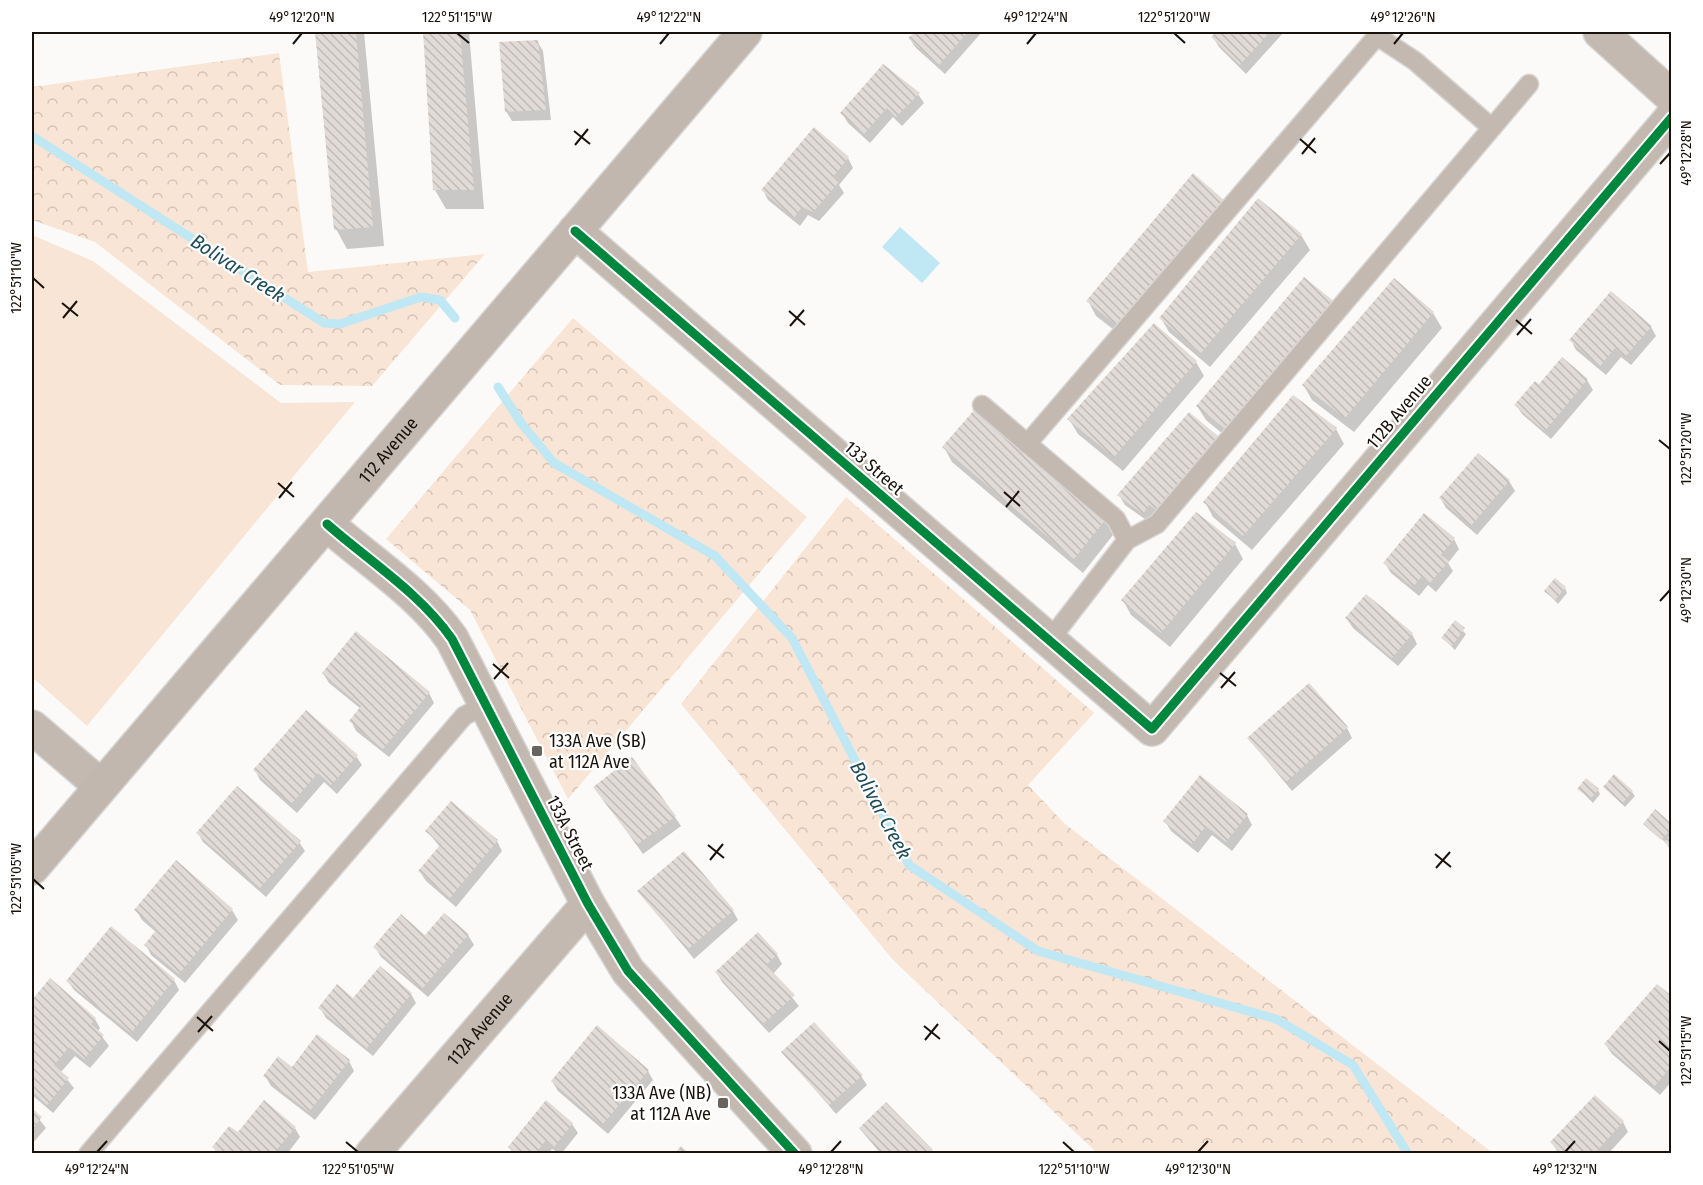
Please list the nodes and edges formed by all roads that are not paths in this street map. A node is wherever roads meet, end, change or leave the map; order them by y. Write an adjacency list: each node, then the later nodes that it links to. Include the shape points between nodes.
1 (745, 32): 8 (main road, 112 Avenue)
2 (1600, 32): 5 (street)
3 (1375, 34): 7 (lane, via 1415,61); 10 (lane)
4 (1529, 84): 7 (lane)
5 (1671, 97)
6 (1671, 117): 16 (street, 112B Avenue)
7 (1492, 128): 12 (lane, via 1157,524)
8 (575, 231): 11 (main road, 112 Avenue); 13 (street, 133 Street)
9 (982, 405): 10 (lane)
10 (1027, 444): 12 (lane, via 1116,519)
11 (327, 524): 14 (street, 133A Street, via 439,620); 17 (main road, 112 Avenue)
12 (1127, 540): 13 (lane)
13 (1049, 640): 16 (street, 133 Street)
14 (486, 704): 19 (street, 133A Street); 20 (lane, via 464,716)
15 (32, 727): 17 (street)
16 (1152, 729)
17 (101, 786): 18 (main road, 112 Avenue)
18 (32, 868)
19 (588, 904): 21 (street, 112A Avenue); 22 (street, 133A Street, via 628,971)
20 (88, 1154)
21 (372, 1154)
22 (795, 1154)

